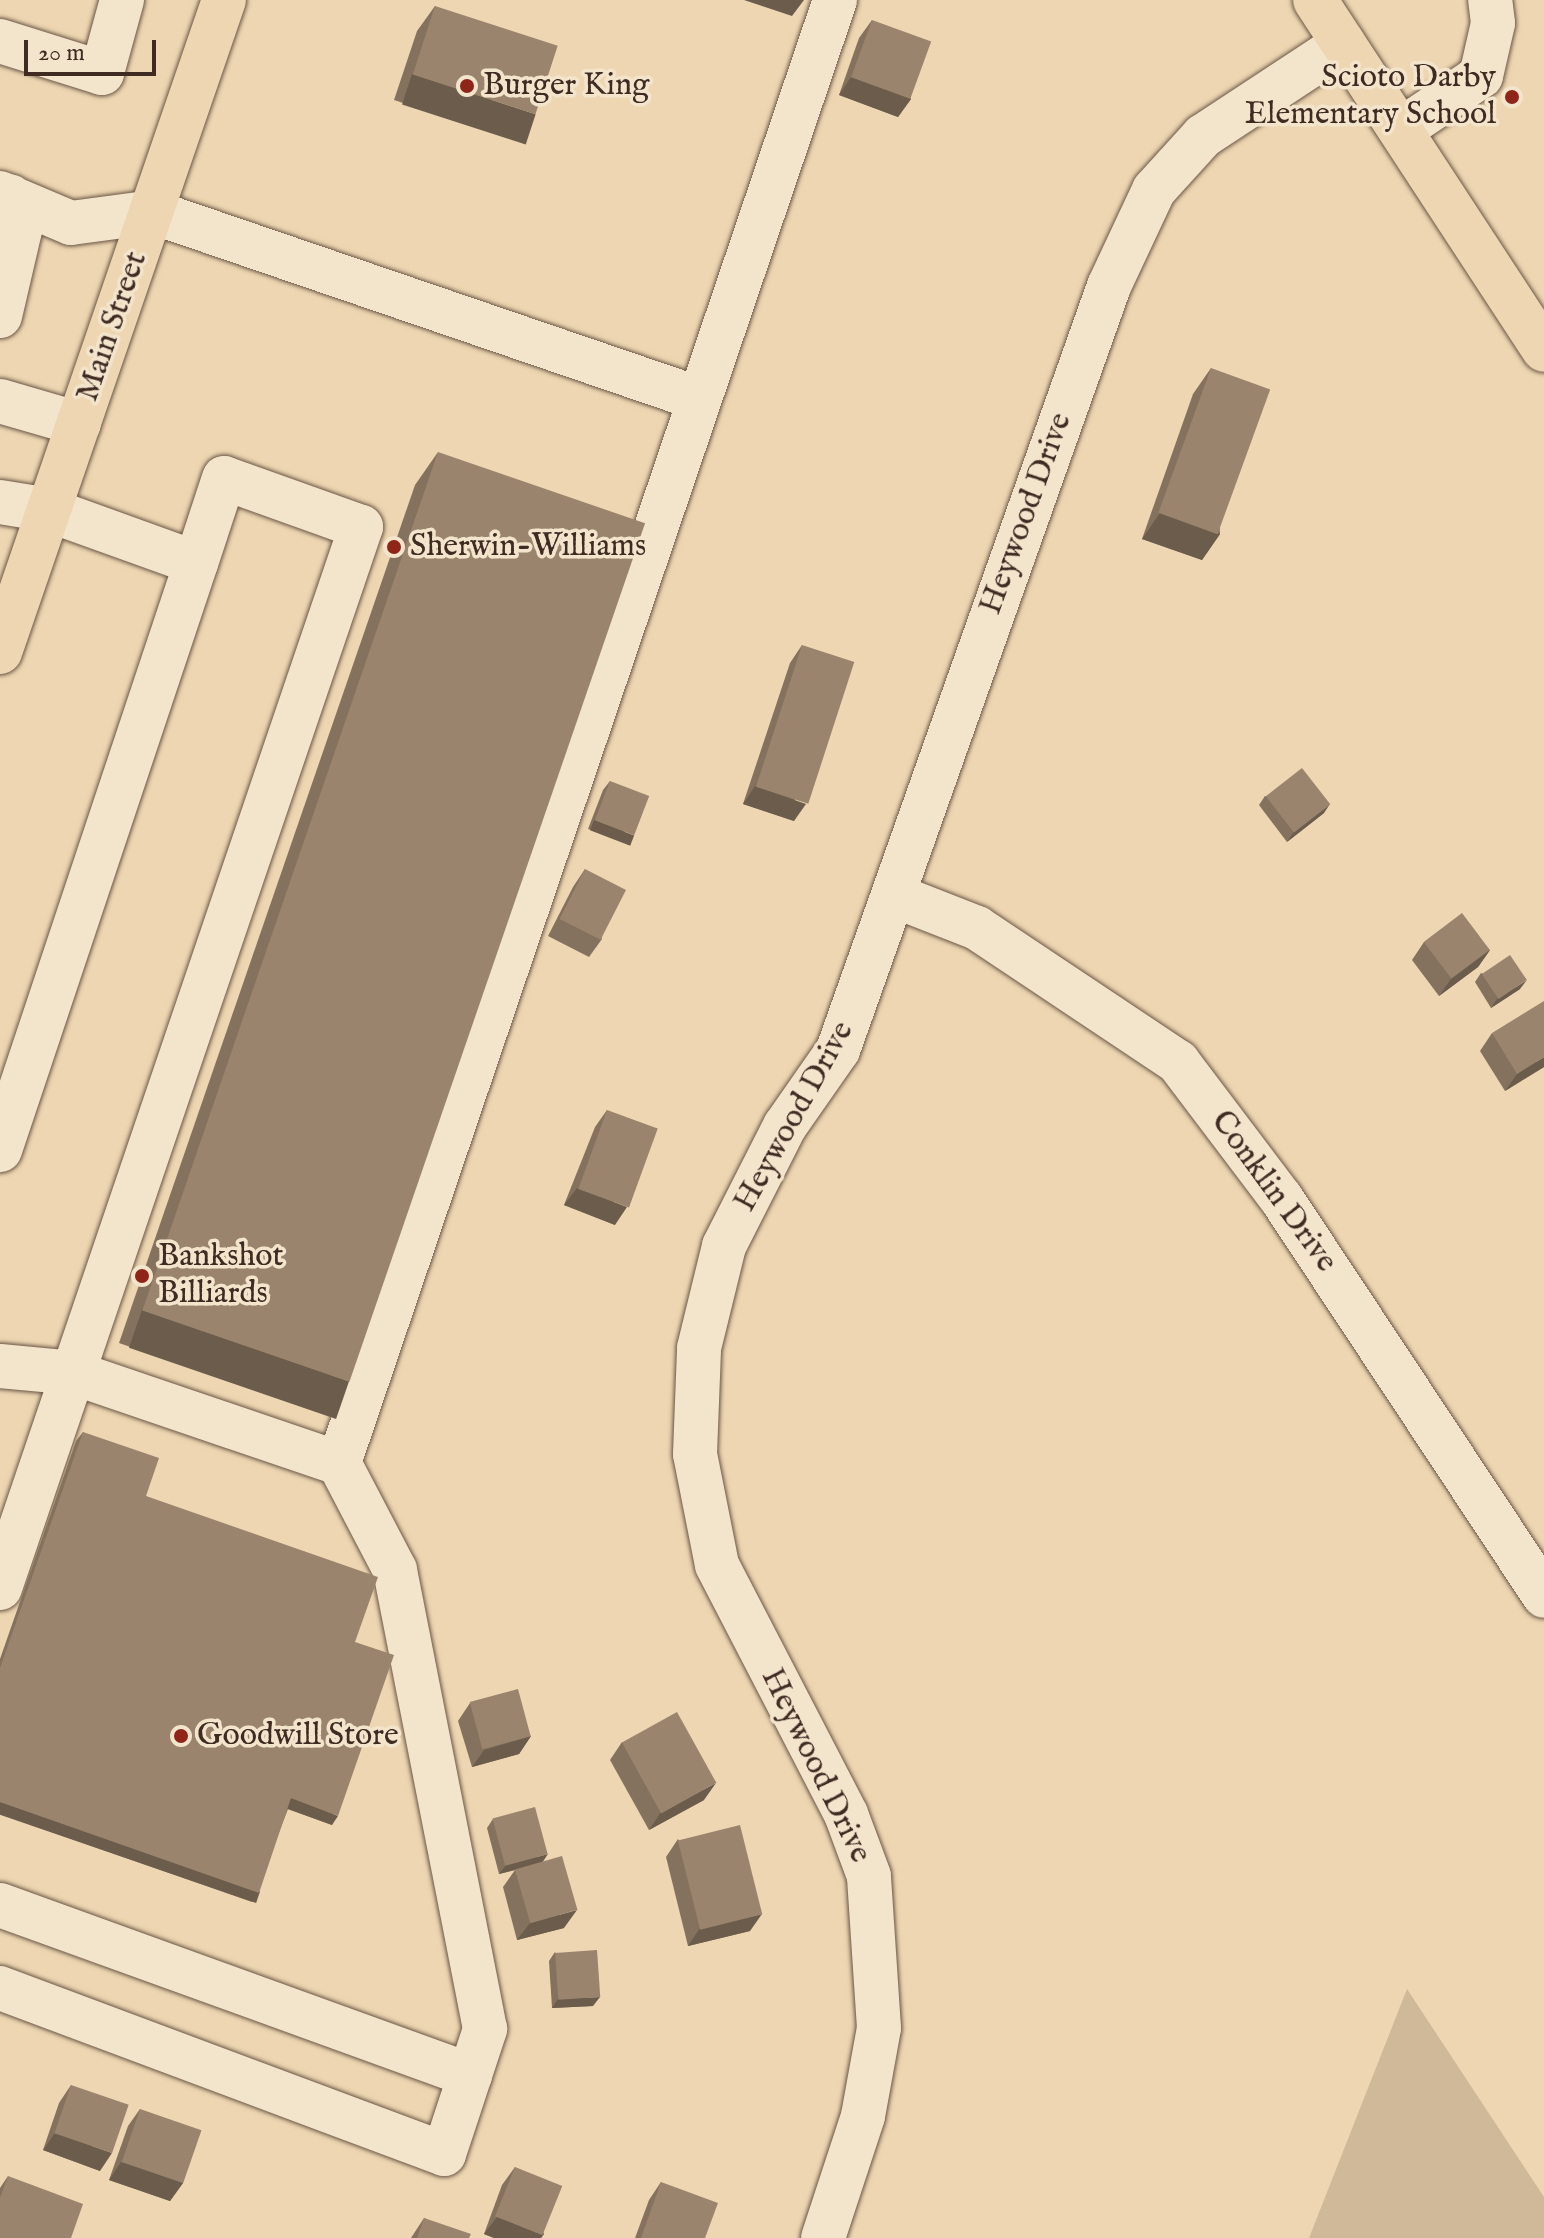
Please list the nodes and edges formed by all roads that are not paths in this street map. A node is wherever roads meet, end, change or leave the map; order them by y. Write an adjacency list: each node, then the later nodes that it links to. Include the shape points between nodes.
1 (122, 0): 6 (street, via 102,73)
2 (224, 0): 10 (main road, Main Street)
3 (835, 0): 13 (street)
4 (1315, 0): 7 (main road)
5 (1490, 0): 8 (street, via 1493,23 1481,76)
6 (0, 41)
7 (1343, 44): 8 (main road); 20 (street, Heywood Drive, via 1203,136 1154,190 1104,300)
8 (1402, 129): 12 (main road)
9 (5, 195): 10 (street, via 71,223); 11 (street, via 20,230)
10 (153, 212): 13 (street); 15 (main road, Main Street)
11 (0, 316)
12 (1544, 350)
13 (697, 398): 24 (street)
14 (0, 401): 15 (street)
15 (79, 424): 17 (main road, Main Street)
16 (0, 502): 17 (street)
17 (49, 510): 18 (street); 19 (main road, Main Street)
18 (196, 563): 21 (street); 23 (street, via 224,478 361,527)
19 (0, 652)
20 (898, 897): 26 (street, Conklin Drive, via 977,928 1178,1062 1281,1198); 30 (street, Heywood Drive, via 838,1050 785,1126 724,1246 699,1348 695,1454 717,1565 846,1814 869,1876 879,2028 863,2116)
21 (4, 1124)
22 (0, 1366): 23 (street)
23 (74, 1373): 24 (street); 25 (street)
24 (339, 1463): 29 (street, via 395,1570 426,1712 485,2029)
25 (0, 1588)
26 (1544, 1596)
27 (0, 1905): 29 (street)
28 (0, 1988): 29 (street, via 444,2154)
29 (470, 2075)
30 (823, 2238)

